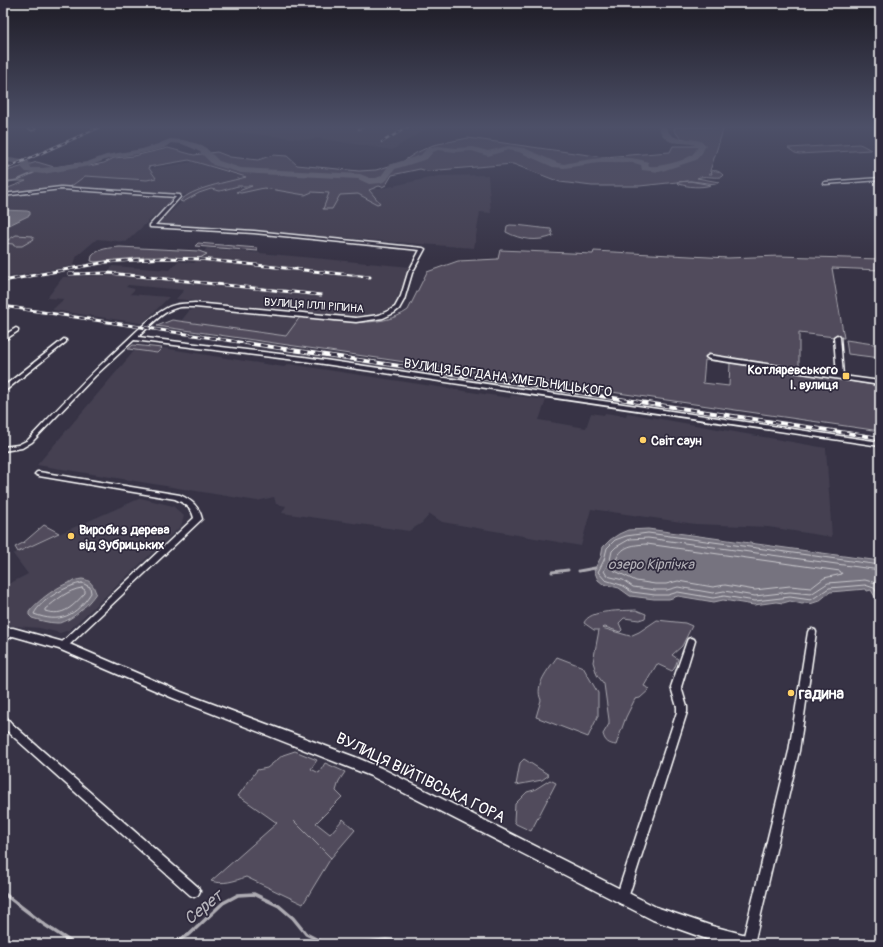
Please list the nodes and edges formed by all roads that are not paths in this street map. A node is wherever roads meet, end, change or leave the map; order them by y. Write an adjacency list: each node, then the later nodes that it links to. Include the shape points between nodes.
1 (880, 179): 2 (street)
2 (825, 183)
3 (3, 195): 6 (street, ВУЛИЦЯ ІЛЛІ РІПИНА, via 61,188 179,196 152,226 254,232 423,249 411,272 401,302 392,311 380,316 356,320 187,304 162,312)
4 (16, 330): 7 (street)
5 (837, 337): 10 (street)
6 (132, 338): 13 (street, ВУЛИЦЯ БОГДАНА ХМЕЛЬНИЦЬКОГО, via 304,359); 14 (street, ВУЛИЦЯ ІЛЛІ РІПИНА, via 34,438 20,447)
7 (3, 339)
8 (64, 341): 12 (street)
9 (709, 357): 10 (street)
10 (840, 377): 11 (street)
11 (880, 383)
12 (3, 390)
13 (880, 444)
14 (3, 450)
15 (39, 474): 19 (street, via 177,497 188,502 198,515 198,520)
16 (812, 632): 23 (street, via 794,751)
17 (6, 634): 19 (street, ВУЛИЦЯ ВІЙТІВСЬКА ГОРА, via 38,638)
18 (691, 641): 22 (street, via 676,687 682,712)
19 (63, 646): 22 (street, ВУЛИЦЯ ВІЙТІВСЬКА ГОРА, via 178,695 376,772)
20 (3, 720): 21 (street)
21 (194, 891)
22 (622, 898): 23 (street, ВУЛИЦЯ ВІЙТІВСЬКА ГОРА, via 677,922)
23 (749, 944)

